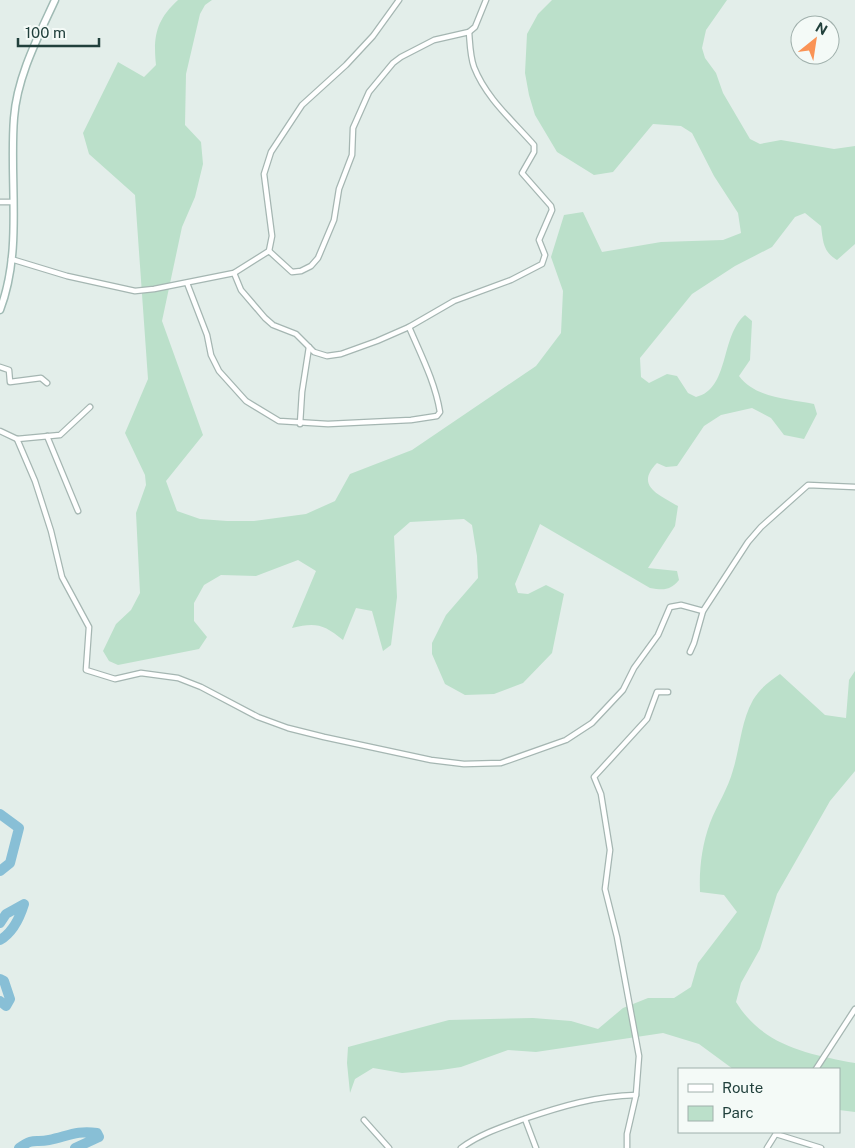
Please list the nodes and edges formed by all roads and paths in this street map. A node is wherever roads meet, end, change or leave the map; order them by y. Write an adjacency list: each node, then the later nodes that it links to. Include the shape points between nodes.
1 (54, 0): 6 (street, via 24,74 14,117)
2 (399, 0): 7 (street, via 362,47 302,105 271,152 264,174 272,236)
3 (486, 0): 4 (street, via 475,27)
4 (469, 32): 7 (street, via 434,40 401,57 369,92 353,128 352,155 339,189 334,220 318,258 311,266 292,272); 12 (street, via 473,66 478,76 515,127 534,145 532,158 522,173 552,210 539,240 545,259 542,264 511,280 454,301)
5 (0, 202): 6 (street)
6 (13, 202): 8 (street)
7 (269, 251): 9 (street)
8 (11, 259): 10 (street, via 121,289 154,289); 11 (street, via 7,292)
9 (234, 273): 10 (street); 13 (street, via 241,290 264,318 296,334)
10 (187, 283): 17 (street, via 207,335 211,355 229,385 246,401 279,421)
11 (0, 310)
12 (409, 327): 13 (street, via 341,354 320,355); 17 (street, via 431,376 439,405 437,416)
13 (309, 347): 17 (street)
14 (0, 367): 15 (street, via 9,370 10,382 41,378)
15 (46, 383)
16 (90, 407): 19 (street, via 64,433)
17 (300, 424)
18 (0, 431): 20 (street)
19 (46, 436): 20 (street); 22 (street)
20 (18, 439): 23 (street, via 37,490 62,577 89,627 86,670 115,679 142,673 178,678 288,728 431,760 464,764 501,763 566,740 592,723 623,690 634,668 658,635 670,607 681,605)
21 (855, 487): 23 (street, via 808,485 748,542)
22 (78, 511)
23 (703, 611): 24 (street)
24 (690, 652)
25 (668, 692): 28 (street, via 657,692 647,719 594,777 601,794 610,850 605,890 638,1056)
26 (855, 1009): 27 (street)
27 (817, 1068)
28 (636, 1095): 29 (street, via 609,1096 564,1105); 35 (street)
29 (525, 1119): 33 (street, via 488,1131); 34 (street)
30 (364, 1120): 32 (street)
31 (776, 1133): 36 (street); 37 (street)
32 (389, 1148)
33 (461, 1148)
34 (536, 1148)
35 (627, 1148)
36 (767, 1148)
37 (821, 1148)

